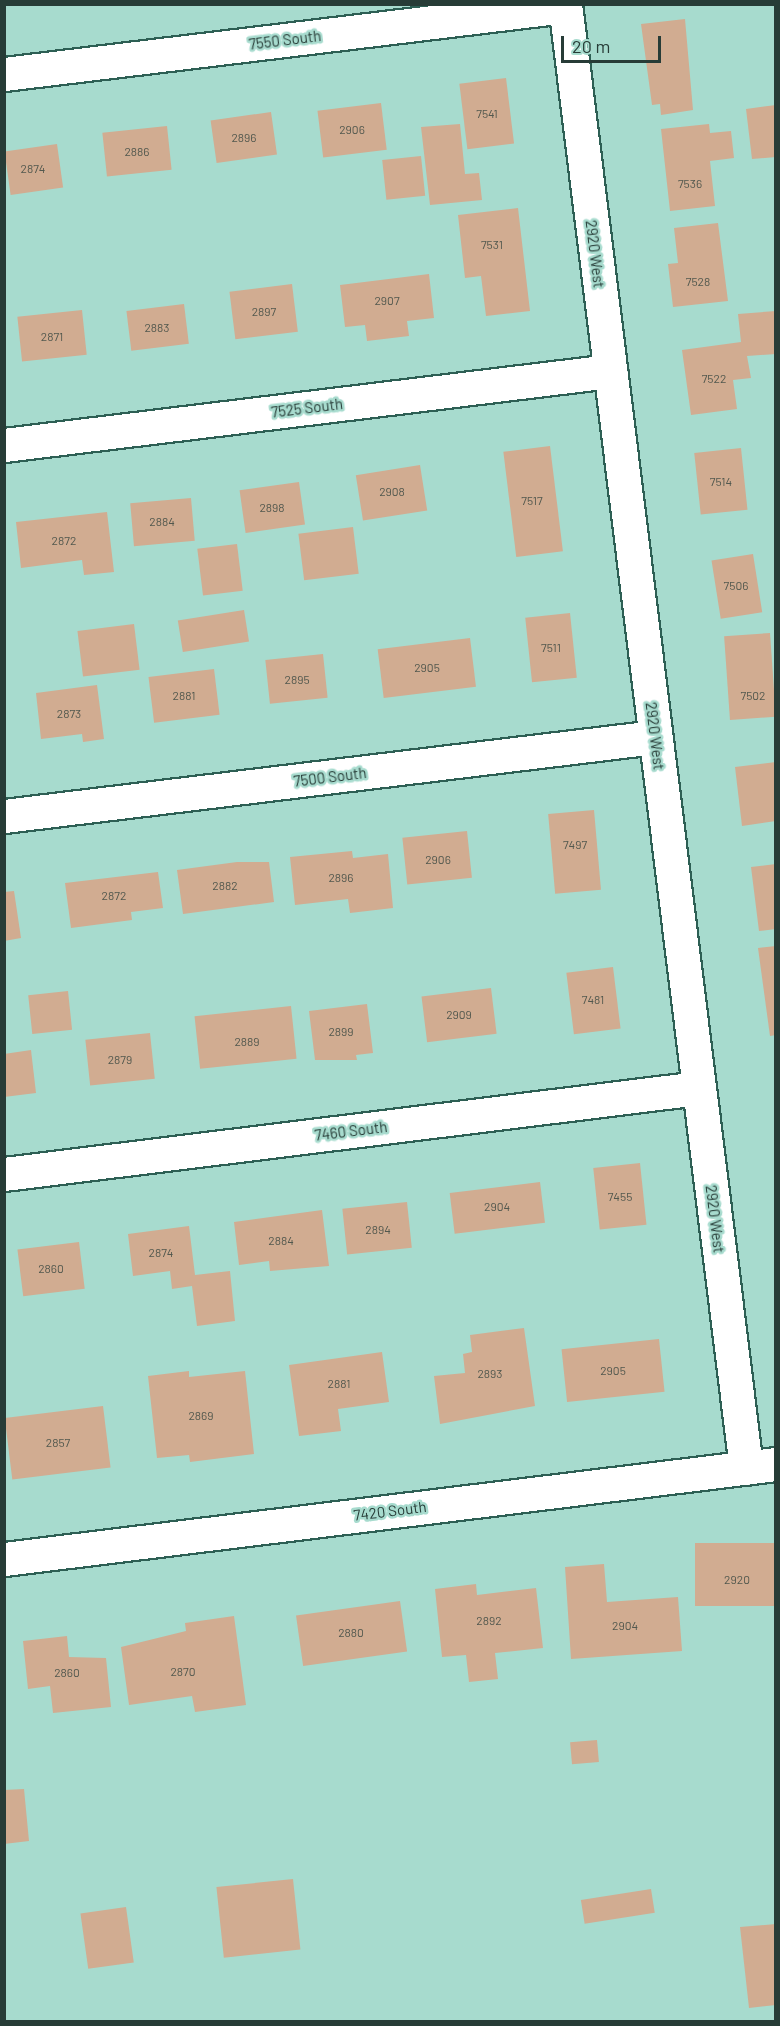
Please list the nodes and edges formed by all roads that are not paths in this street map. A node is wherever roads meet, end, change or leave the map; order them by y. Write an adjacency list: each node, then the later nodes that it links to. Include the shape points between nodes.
1 (565, 5): 2 (street, 7550 South); 3 (street, 2920 West)
2 (4, 74)
3 (610, 370): 4 (street, 7525 South); 5 (street, 2920 West)
4 (4, 445)
5 (655, 737): 6 (street, 7500 South); 7 (street, 2920 West)
6 (4, 816)
7 (698, 1088): 8 (street, 7460 South); 9 (street, 2920 West)
8 (4, 1174)
9 (761, 1466): 10 (street, 7420 South)
10 (4, 1559)

